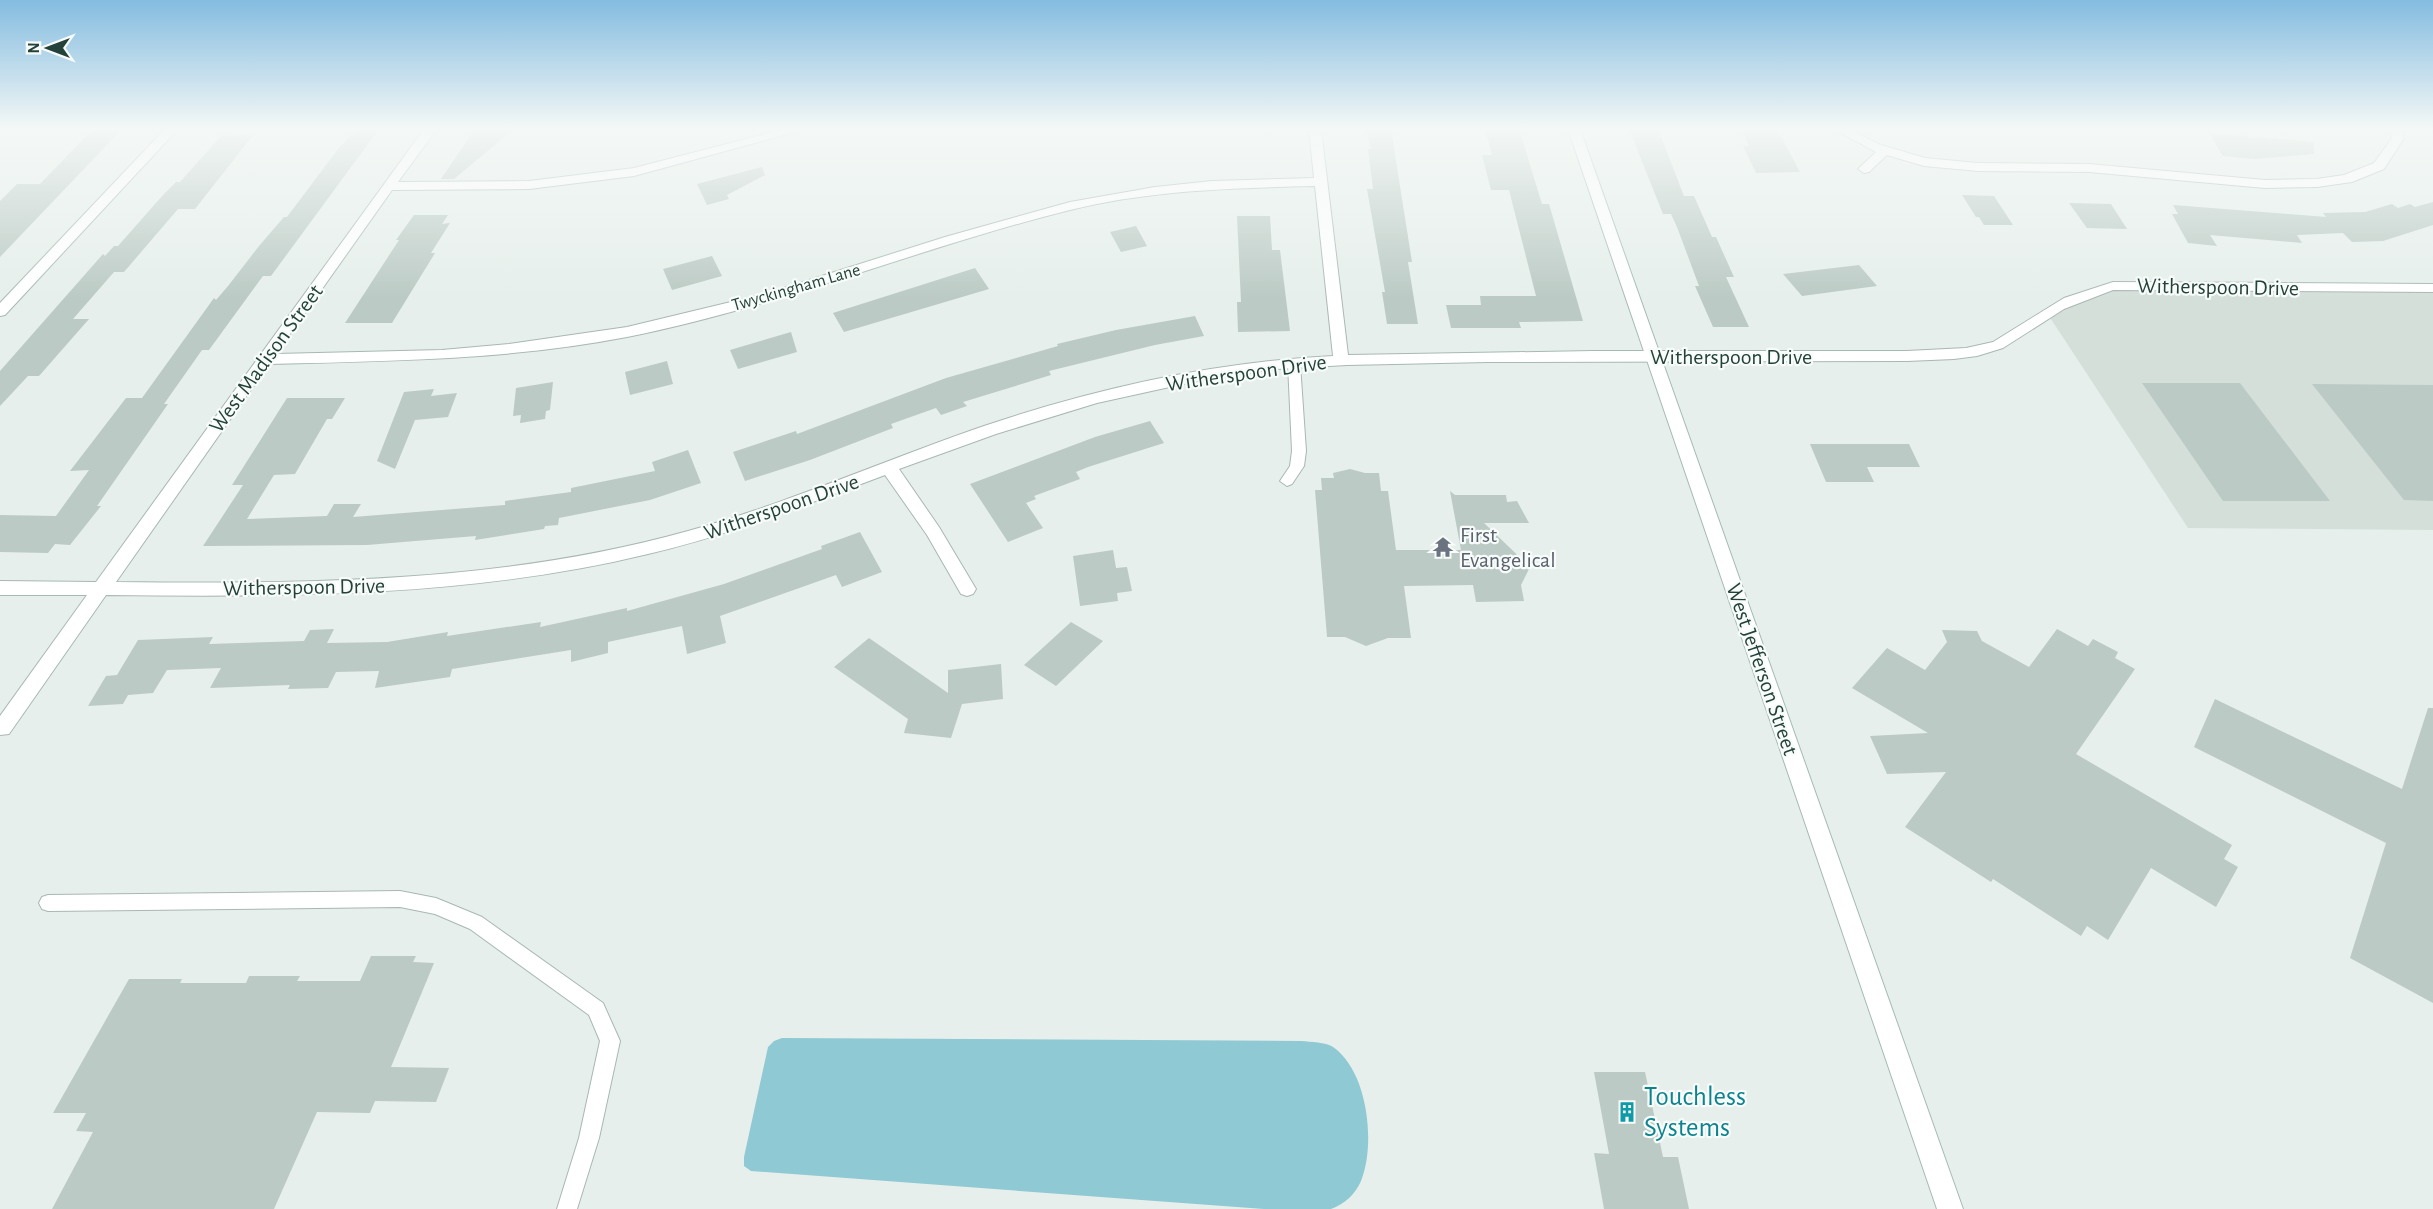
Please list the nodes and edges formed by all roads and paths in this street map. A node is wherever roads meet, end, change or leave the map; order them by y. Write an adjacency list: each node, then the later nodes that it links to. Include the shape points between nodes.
1 (119, 185): 8 (street)
2 (470, 185): 6 (street)
3 (1208, 185): 10 (street, Twyckingham Lane, via 1070,206 773,296 627,332 442,355)
4 (1322, 185): 11 (street)
5 (1594, 185): 9 (street, West Jefferson Street)
6 (388, 186): 10 (street, West Madison Street)
7 (2433, 288): 9 (street, Witherspoon Drive, via 2113,286 2087,291 1999,345 1982,350 1907,356)
8 (0, 312)
9 (1653, 356): 11 (street, Witherspoon Drive); 21 (street, West Jefferson Street)
10 (265, 359): 16 (street, West Madison Street)
11 (1341, 360): 12 (street, Witherspoon Drive)
12 (1294, 364): 13 (street, Witherspoon Drive, via 1209,373 1083,400); 14 (lane, via 1299,451 1297,466)
13 (889, 468): 16 (street, Witherspoon Drive, via 754,518 671,542 527,573 352,587); 17 (street)
14 (1287, 482)
15 (0, 588): 16 (street, Witherspoon Drive)
16 (101, 588): 18 (street, West Madison Street)
17 (967, 589)
18 (2, 728)
19 (48, 903): 20 (lane, via 400,899 436,906 476,923 596,1009 610,1041 589,1138)
20 (567, 1209)
21 (1950, 1209)

